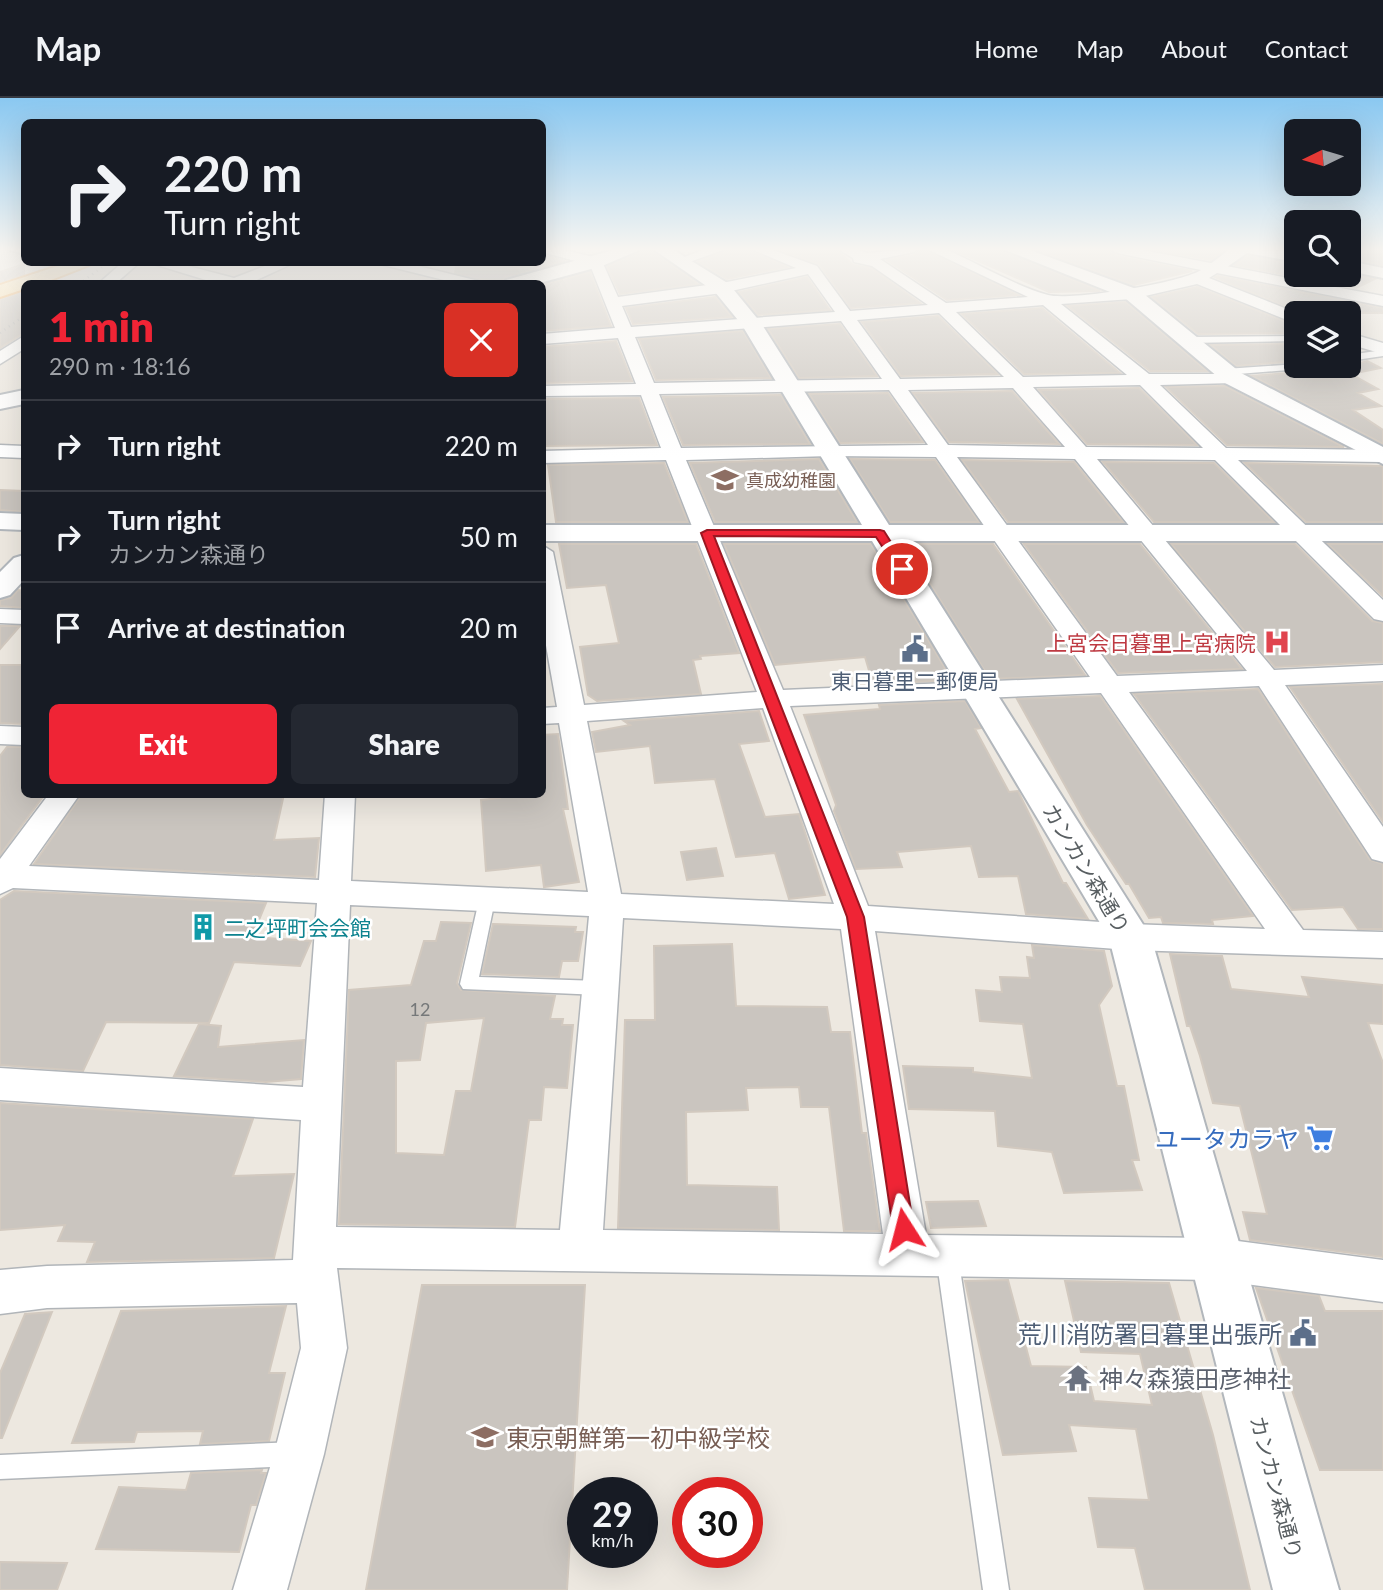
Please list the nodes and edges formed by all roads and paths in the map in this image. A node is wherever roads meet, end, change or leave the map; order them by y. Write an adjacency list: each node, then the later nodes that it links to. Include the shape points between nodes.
1 (621, 319): 9 (street)
2 (747, 319): 8 (street, カンカン森通り)
3 (811, 319): 8 (street)
4 (849, 319): 22 (street)
5 (953, 319): 21 (street)
6 (1069, 319): 20 (street)
7 (1161, 319): 12 (street)
8 (751, 323): 9 (street); 23 (street, カンカン森通り)
9 (626, 332): 11 (street); 24 (street)
10 (1284, 338): 12 (lane)
11 (546, 339)
12 (1187, 340): 19 (street)
13 (21, 343): 17 (street)
14 (1361, 343): 15 (street)
15 (1383, 351): 16 (lane)
16 (1361, 356)
17 (0, 359)
18 (1284, 368): 19 (lane)
19 (1229, 375): 20 (street); 35 (street)
20 (1145, 380): 21 (street); 34 (street)
21 (1020, 383): 22 (street); 32 (street)
22 (898, 385): 23 (street); 30 (street)
23 (791, 386): 24 (street); 28 (street, カンカン森通り)
24 (649, 390): 25 (street); 33 (street)
25 (546, 391)
26 (21, 398): 27 (street)
27 (0, 402)
28 (830, 450): 30 (street); 33 (street); 41 (street, カンカン森通り)
29 (0, 451): 31 (street)
30 (944, 451): 32 (street); 42 (street)
31 (21, 452)
32 (1080, 452): 34 (street); 43 (street)
33 (674, 454): 36 (street); 40 (street)
34 (1220, 454): 35 (street); 44 (street)
35 (1382, 456)
36 (546, 457)
37 (0, 521): 38 (street)
38 (21, 522)
39 (546, 533): 40 (street)
40 (707, 533): 41 (street); 56 (street)
41 (880, 533): 42 (street); 55 (street, カンカン森通り)
42 (1001, 533): 43 (street); 54 (street)
43 (1151, 533): 44 (street); 53 (street)
44 (1300, 533): 45 (street); 49 (street)
45 (1383, 533)
46 (21, 567): 47 (street)
47 (0, 589)
48 (546, 594): 57 (street)
49 (1383, 614)
50 (0, 616): 51 (street)
51 (21, 617)
52 (1383, 673): 53 (street)
53 (1266, 678): 54 (street); 62 (street)
54 (1108, 683): 55 (street); 69 (street)
55 (978, 690): 56 (street); 68 (street, カンカン森通り)
56 (773, 699): 57 (street); 67 (street)
57 (556, 715): 66 (street)
58 (0, 735): 59 (street)
59 (21, 736)
60 (62, 798): 63 (street)
61 (340, 798): 64 (street)
62 (1383, 851)
63 (1, 878): 64 (street)
64 (334, 893): 65 (street); 73 (street)
65 (487, 900): 66 (street); 71 (lane, via 468,984)
66 (607, 906): 67 (street); 71 (street)
67 (856, 917): 68 (street); 75 (street)
68 (1130, 937): 69 (street); 76 (street, カンカン森通り)
69 (1293, 942): 70 (street)
70 (1383, 946)
71 (600, 988): 74 (street)
72 (0, 1084): 73 (street)
73 (323, 1105): 77 (street)
74 (580, 1250): 75 (street); 77 (street)
75 (927, 1256): 76 (street); 83 (lane)
76 (1215, 1259): 78 (street); 84 (street, カンカン森通り)
77 (315, 1264): 79 (street); 80 (street, via 324,1348)
78 (1383, 1281)
79 (0, 1292)
80 (299, 1454): 81 (lane); 82 (street)
81 (0, 1467)
82 (260, 1590)
83 (996, 1590)
84 (1306, 1590)

